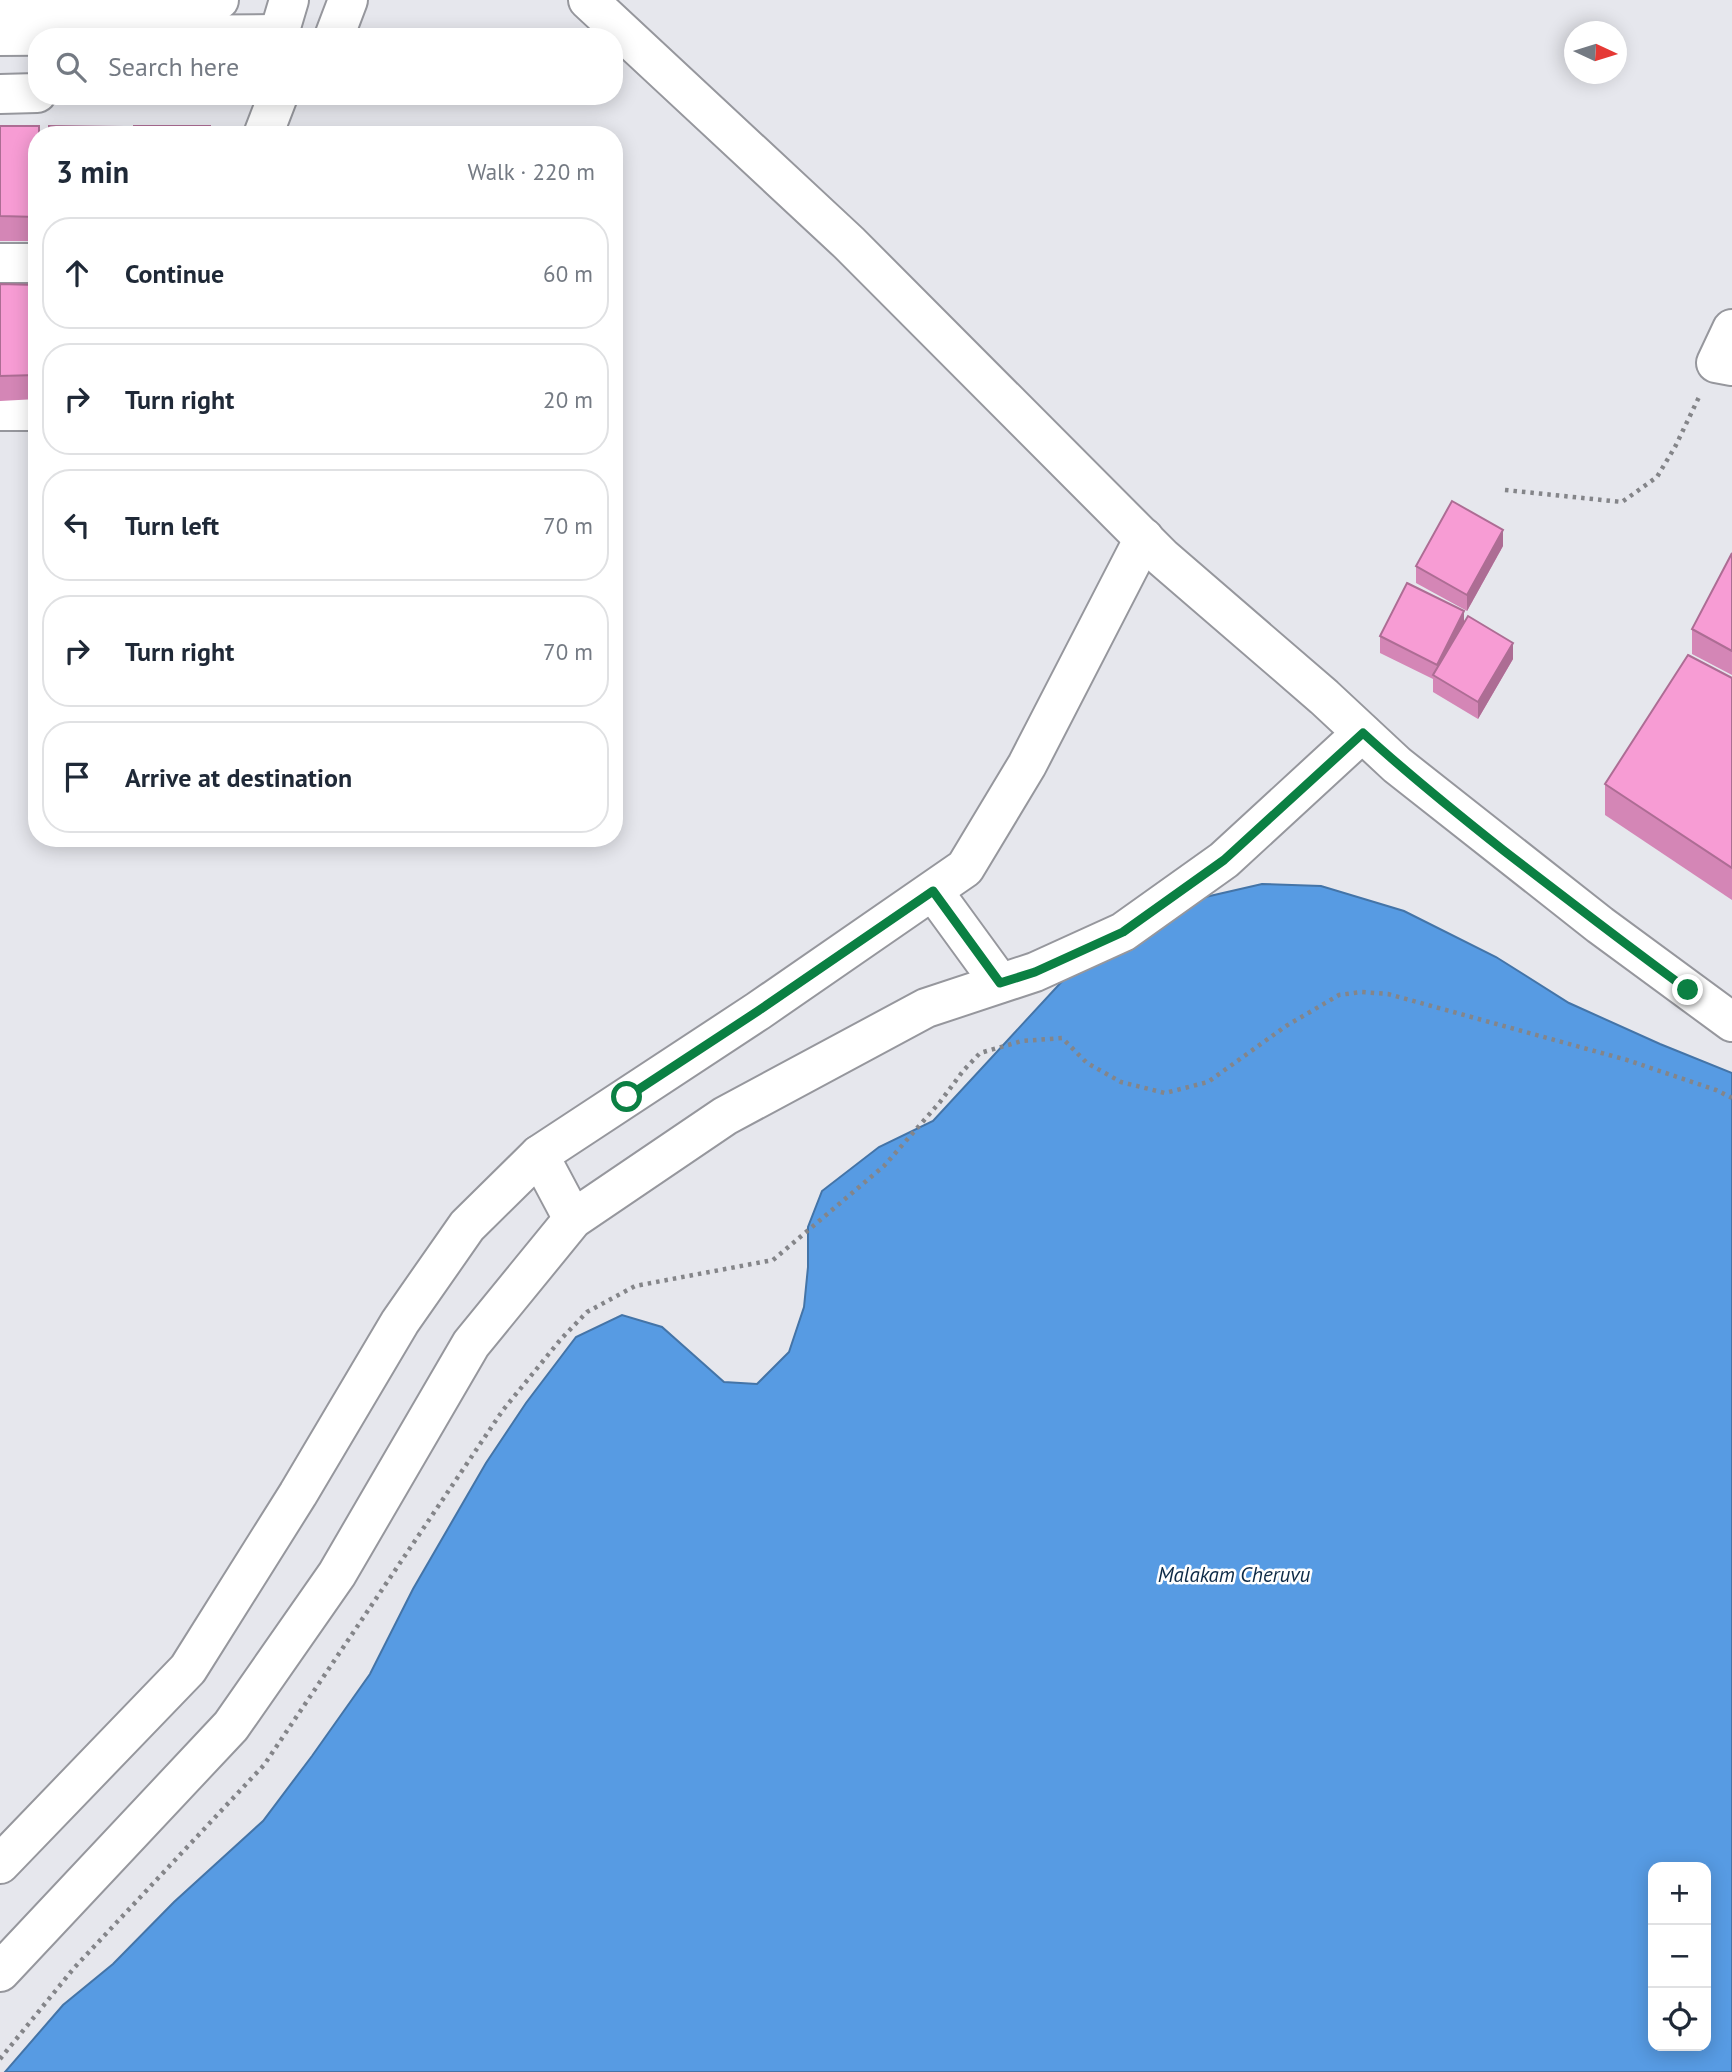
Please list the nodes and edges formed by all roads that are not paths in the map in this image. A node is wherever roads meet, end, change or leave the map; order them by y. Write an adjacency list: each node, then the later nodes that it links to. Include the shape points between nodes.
1 (219, 0): 5 (street)
2 (348, 0): 7 (street)
3 (587, 0): 8 (street)
4 (0, 1): 5 (street)
5 (42, 12): 6 (street); 10 (street)
6 (282, 24)
7 (337, 28)
8 (617, 28)
9 (623, 33): 21 (street, via 849,243)
10 (0, 36)
11 (28, 93): 12 (street)
12 (0, 94)
13 (275, 105): 14 (street)
14 (266, 126)
15 (0, 263): 16 (street)
16 (28, 263)
17 (1732, 329): 18 (street)
18 (1724, 364)
19 (0, 411): 20 (street)
20 (28, 411)
21 (1144, 538): 22 (street); 23 (street, via 1000,811 965,868)
22 (1363, 733): 24 (street, via 1224,860 1123,932); 25 (street, via 1525,867)
23 (933, 891): 24 (street); 26 (street)
24 (1000, 983): 27 (street, via 926,1008 725,1116)
25 (1732, 1022)
26 (540, 1155): 27 (street); 28 (street, via 467,1226 400,1322 188,1669)
27 (573, 1219): 29 (street, via 471,1344 337,1574 231,1726)
28 (0, 1864)
29 (0, 1972)

